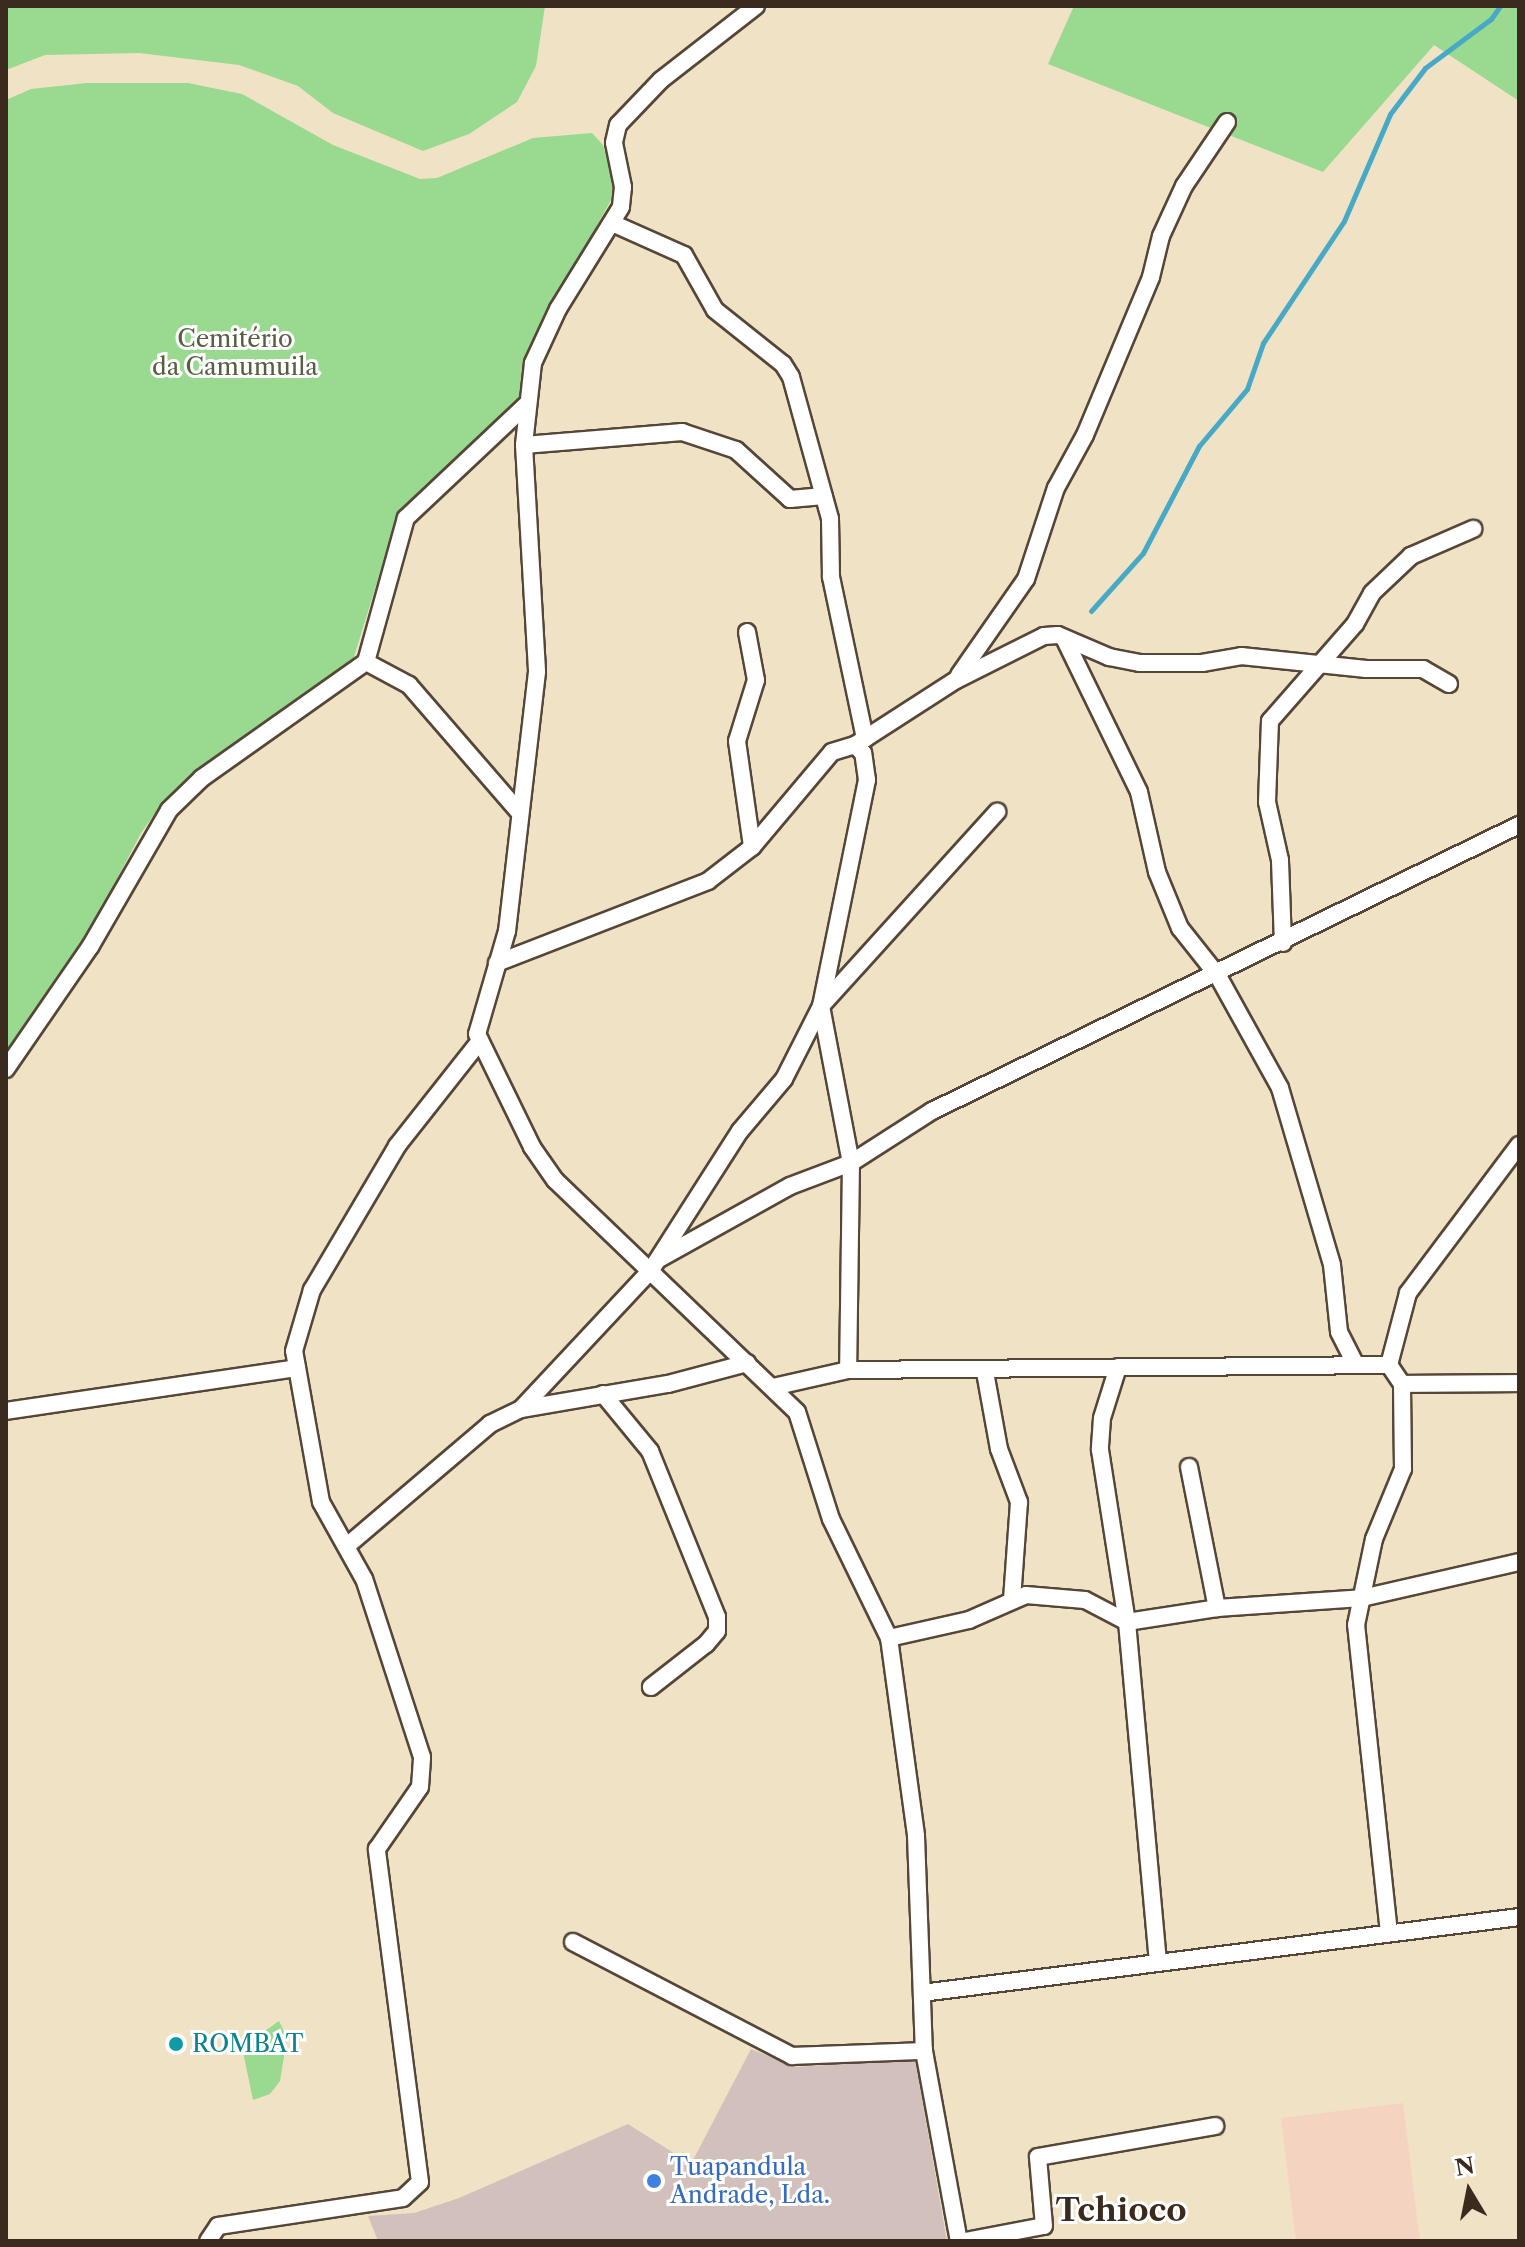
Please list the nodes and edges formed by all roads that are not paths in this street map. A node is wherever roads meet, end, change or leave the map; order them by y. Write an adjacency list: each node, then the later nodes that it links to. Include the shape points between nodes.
1 (756, 6): 3 (street, via 661,80 618,125 614,143 623,187)
2 (1227, 122): 12 (street, via 1184,186 1161,236 1151,277 1085,435 1056,488 1026,579)
3 (612, 223): 4 (street, via 558,309 533,363); 6 (street, via 684,255 720,316 783,364)
4 (526, 405): 5 (street); 10 (street, via 406,518)
5 (524, 445): 6 (street, via 682,432 736,450 790,499); 15 (street, via 537,643)
6 (824, 496): 14 (street, via 833,539 831,577)
7 (1473, 529): 11 (street, via 1411,556 1372,593 1355,624)
8 (747, 632): 18 (street, via 756,680 737,741)
9 (1064, 638): 11 (street, via 1140,663 1202,663 1241,656); 12 (street, via 1030,641); 21 (street, via 1139,792 1168,902 1180,928)
10 (366, 662): 15 (street, via 409,685); 24 (street, via 202,778 169,810 90,947)
11 (1321, 665): 13 (street, via 1423,669); 19 (street, via 1270,721 1266,749 1267,802 1280,860)
12 (956, 680): 14 (street)
13 (1449, 684)
14 (860, 742): 18 (street, via 832,752); 22 (street, via 867,780)
15 (519, 812): 20 (street, via 507,931)
16 (997, 812): 22 (street)
17 (1519, 825): 19 (street)
18 (752, 847): 20 (street, via 730,867 680,894 558,935)
19 (1283, 943): 21 (street)
20 (497, 963): 23 (street, via 478,1026)
21 (1218, 976): 26 (street, via 932,1111); 29 (street, via 1280,1088 1332,1265 1339,1332)
22 (821, 1006): 26 (street); 27 (street, via 784,1079 740,1131)
23 (480, 1041): 27 (street, via 532,1147 555,1180); 32 (street, via 397,1146 312,1290 296,1338)
24 (6, 1069)
25 (1519, 1145): 30 (street, via 1408,1293)
26 (851, 1163): 27 (street, via 776,1193); 33 (street)
27 (655, 1264): 28 (street); 39 (street)
28 (747, 1363): 37 (street); 38 (street)
29 (1356, 1365): 30 (street); 31 (street)
30 (1389, 1365): 36 (street)
31 (1118, 1367): 34 (street); 47 (street, via 1100,1434)
32 (297, 1368): 40 (street); 42 (street, via 321,1502)
33 (848, 1370): 34 (street); 37 (street)
34 (985, 1372): 45 (street, via 999,1449 1019,1502)
35 (1519, 1383): 36 (street)
36 (1402, 1384): 44 (street, via 1403,1469 1374,1539)
37 (773, 1387): 48 (street, via 797,1412 831,1519)
38 (603, 1394): 39 (street); 49 (street, via 650,1451 717,1617 717,1631 706,1644)
39 (521, 1409): 42 (street, via 490,1424)
40 (6, 1411)
41 (1189, 1467): 46 (street)
42 (348, 1545): 57 (street, via 422,1757 420,1787 377,1849 420,2182 403,2198 218,2226)
43 (1519, 1562): 44 (street)
44 (1362, 1598): 46 (street); 51 (street, via 1356,1625)
45 (1012, 1599): 47 (street, via 1026,1595 1085,1600); 48 (street, via 969,1620)
46 (1217, 1608): 47 (street)
47 (1127, 1622): 53 (street)
48 (889, 1638): 54 (street, via 896,1659 916,1836)
49 (651, 1687)
50 (1519, 1917): 51 (street)
51 (1389, 1933): 53 (street)
52 (573, 1942): 55 (street, via 792,2056)
53 (1158, 1962): 54 (street)
54 (922, 1993): 55 (street)
55 (924, 2051): 58 (street)
56 (1215, 2126): 58 (street, via 1038,2157 1044,2226)
57 (208, 2241)
58 (962, 2241)

